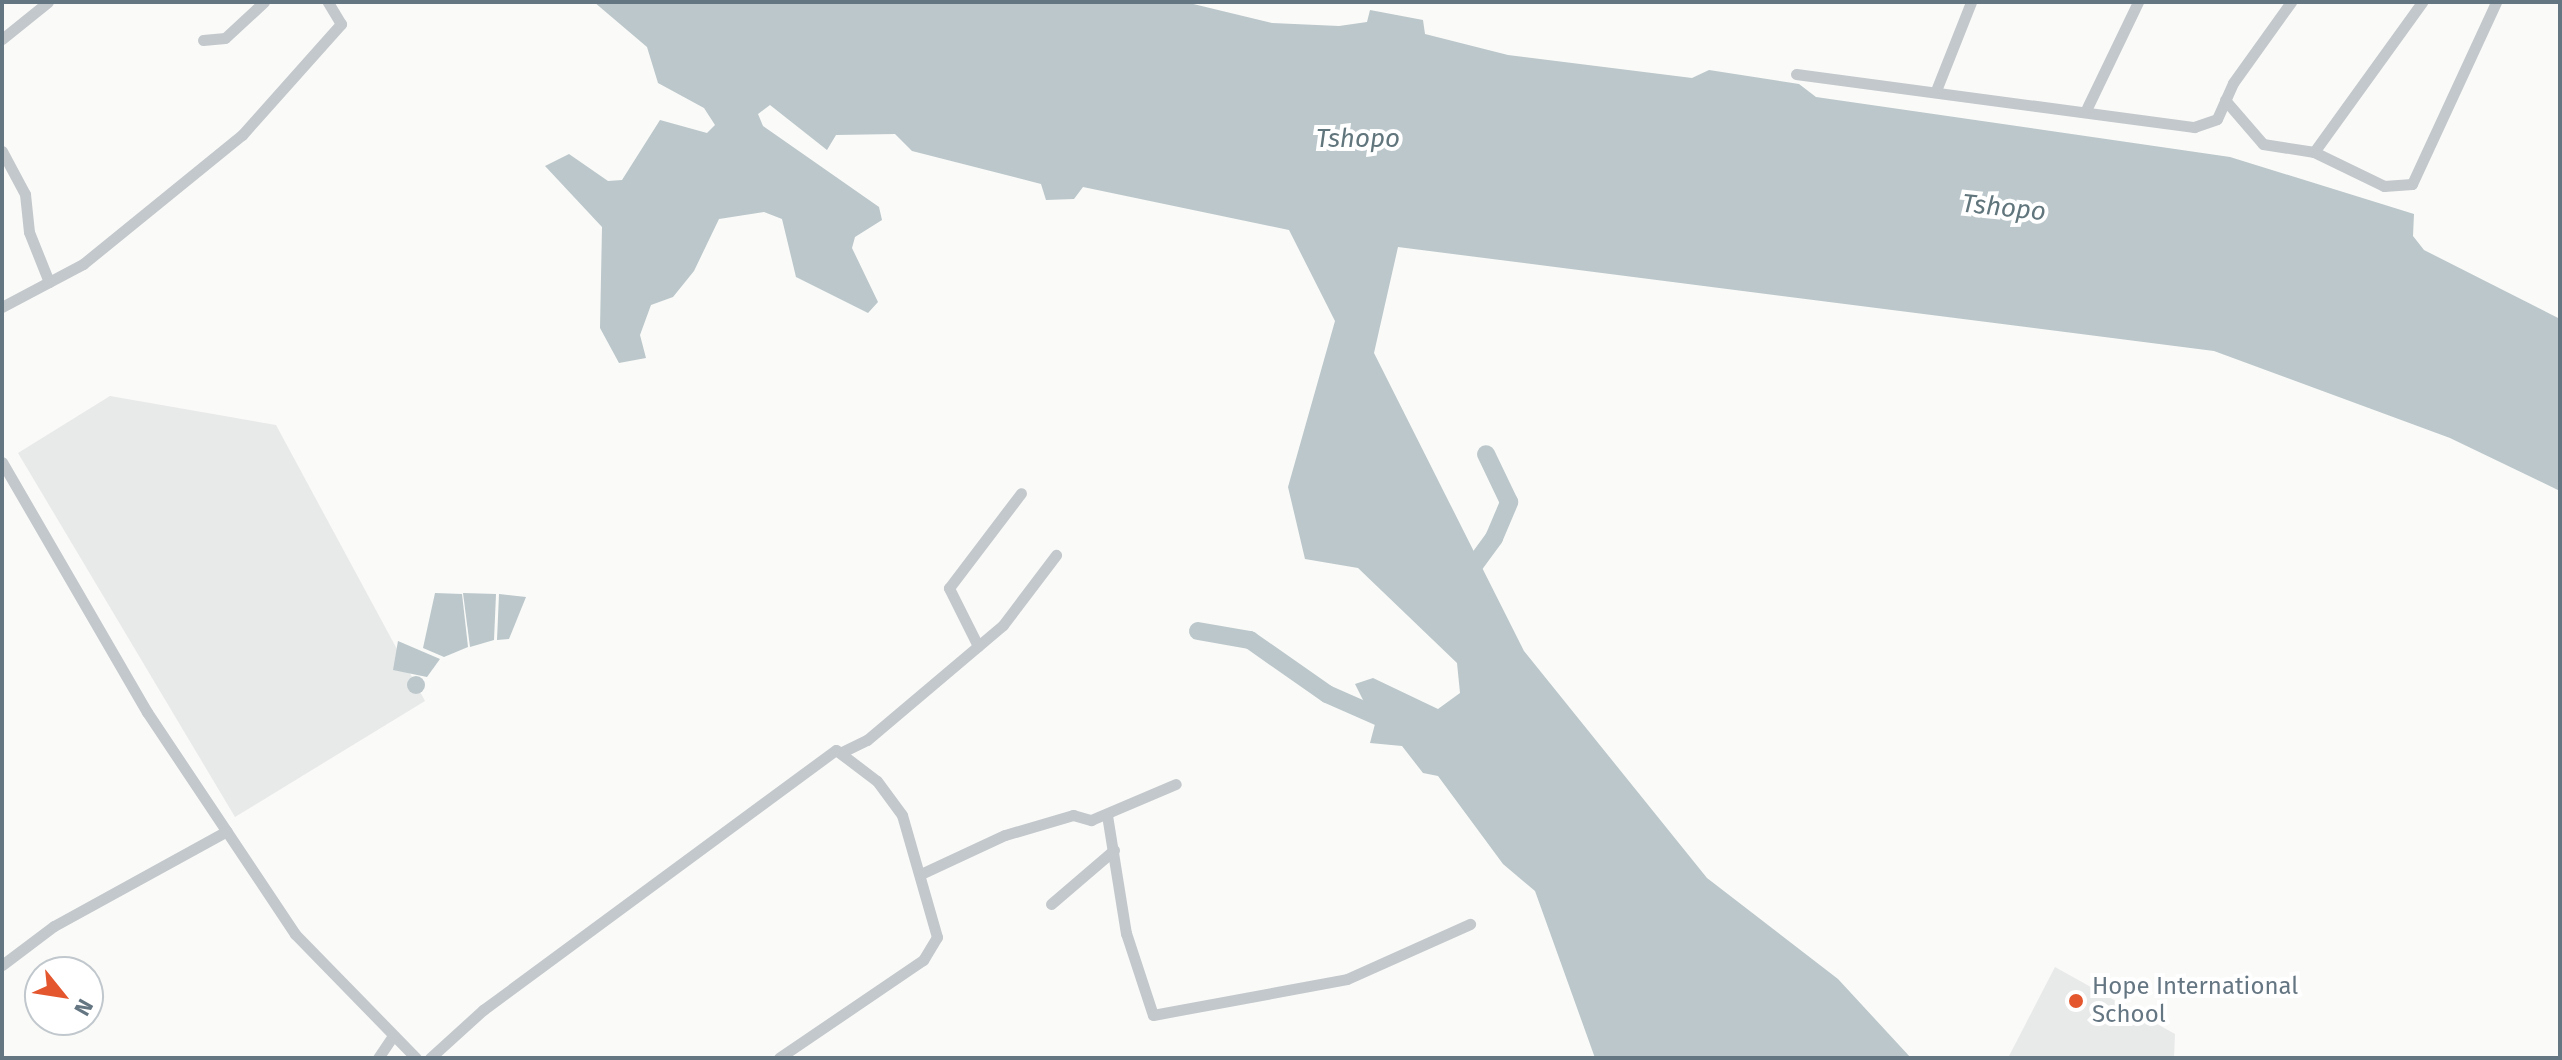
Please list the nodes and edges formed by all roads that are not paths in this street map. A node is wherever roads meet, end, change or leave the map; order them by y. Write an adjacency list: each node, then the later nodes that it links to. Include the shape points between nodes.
1 (48, 2): 9 (street)
2 (264, 2): 10 (street, via 225,38)
3 (328, 2): 17 (street, via 341,24 285,95 159,207)
4 (1971, 2): 12 (street)
5 (2138, 2): 14 (street)
6 (2291, 2): 13 (street)
7 (2422, 2): 16 (street)
8 (2496, 2): 16 (street, via 2412,184 2384,186)
9 (2, 39)
10 (203, 40)
11 (1796, 74): 12 (street)
12 (1937, 88): 14 (street)
13 (2225, 100): 14 (street, via 2217,119 2189,128 2125,121); 16 (street, via 2263,144)
14 (2087, 108)
15 (2, 151): 17 (street, via 25,194 29,232)
16 (2314, 152)
17 (49, 282): 18 (street)
18 (2, 307)
19 (2, 462): 26 (street, via 72,591)
20 (1021, 493): 22 (street, via 949,588)
21 (1056, 555): 22 (street)
22 (978, 646): 23 (street, via 867,740)
23 (842, 752): 28 (street, via 892,796); 35 (street, via 663,876)
24 (1176, 784): 25 (street)
25 (1107, 815): 27 (street); 28 (street, via 1073,815 1005,835)
26 (227, 831): 31 (street, via 54,926); 32 (street, via 315,961)
27 (1114, 850): 29 (street); 30 (street, via 1126,933 1153,1015 1347,979)
28 (923, 873): 36 (street, via 937,937 923,960)
29 (1051, 904)
30 (1470, 924)
31 (2, 965)
32 (393, 1036): 33 (street); 34 (street)
33 (378, 1058)
34 (416, 1058)
35 (430, 1058)
36 (779, 1058)

